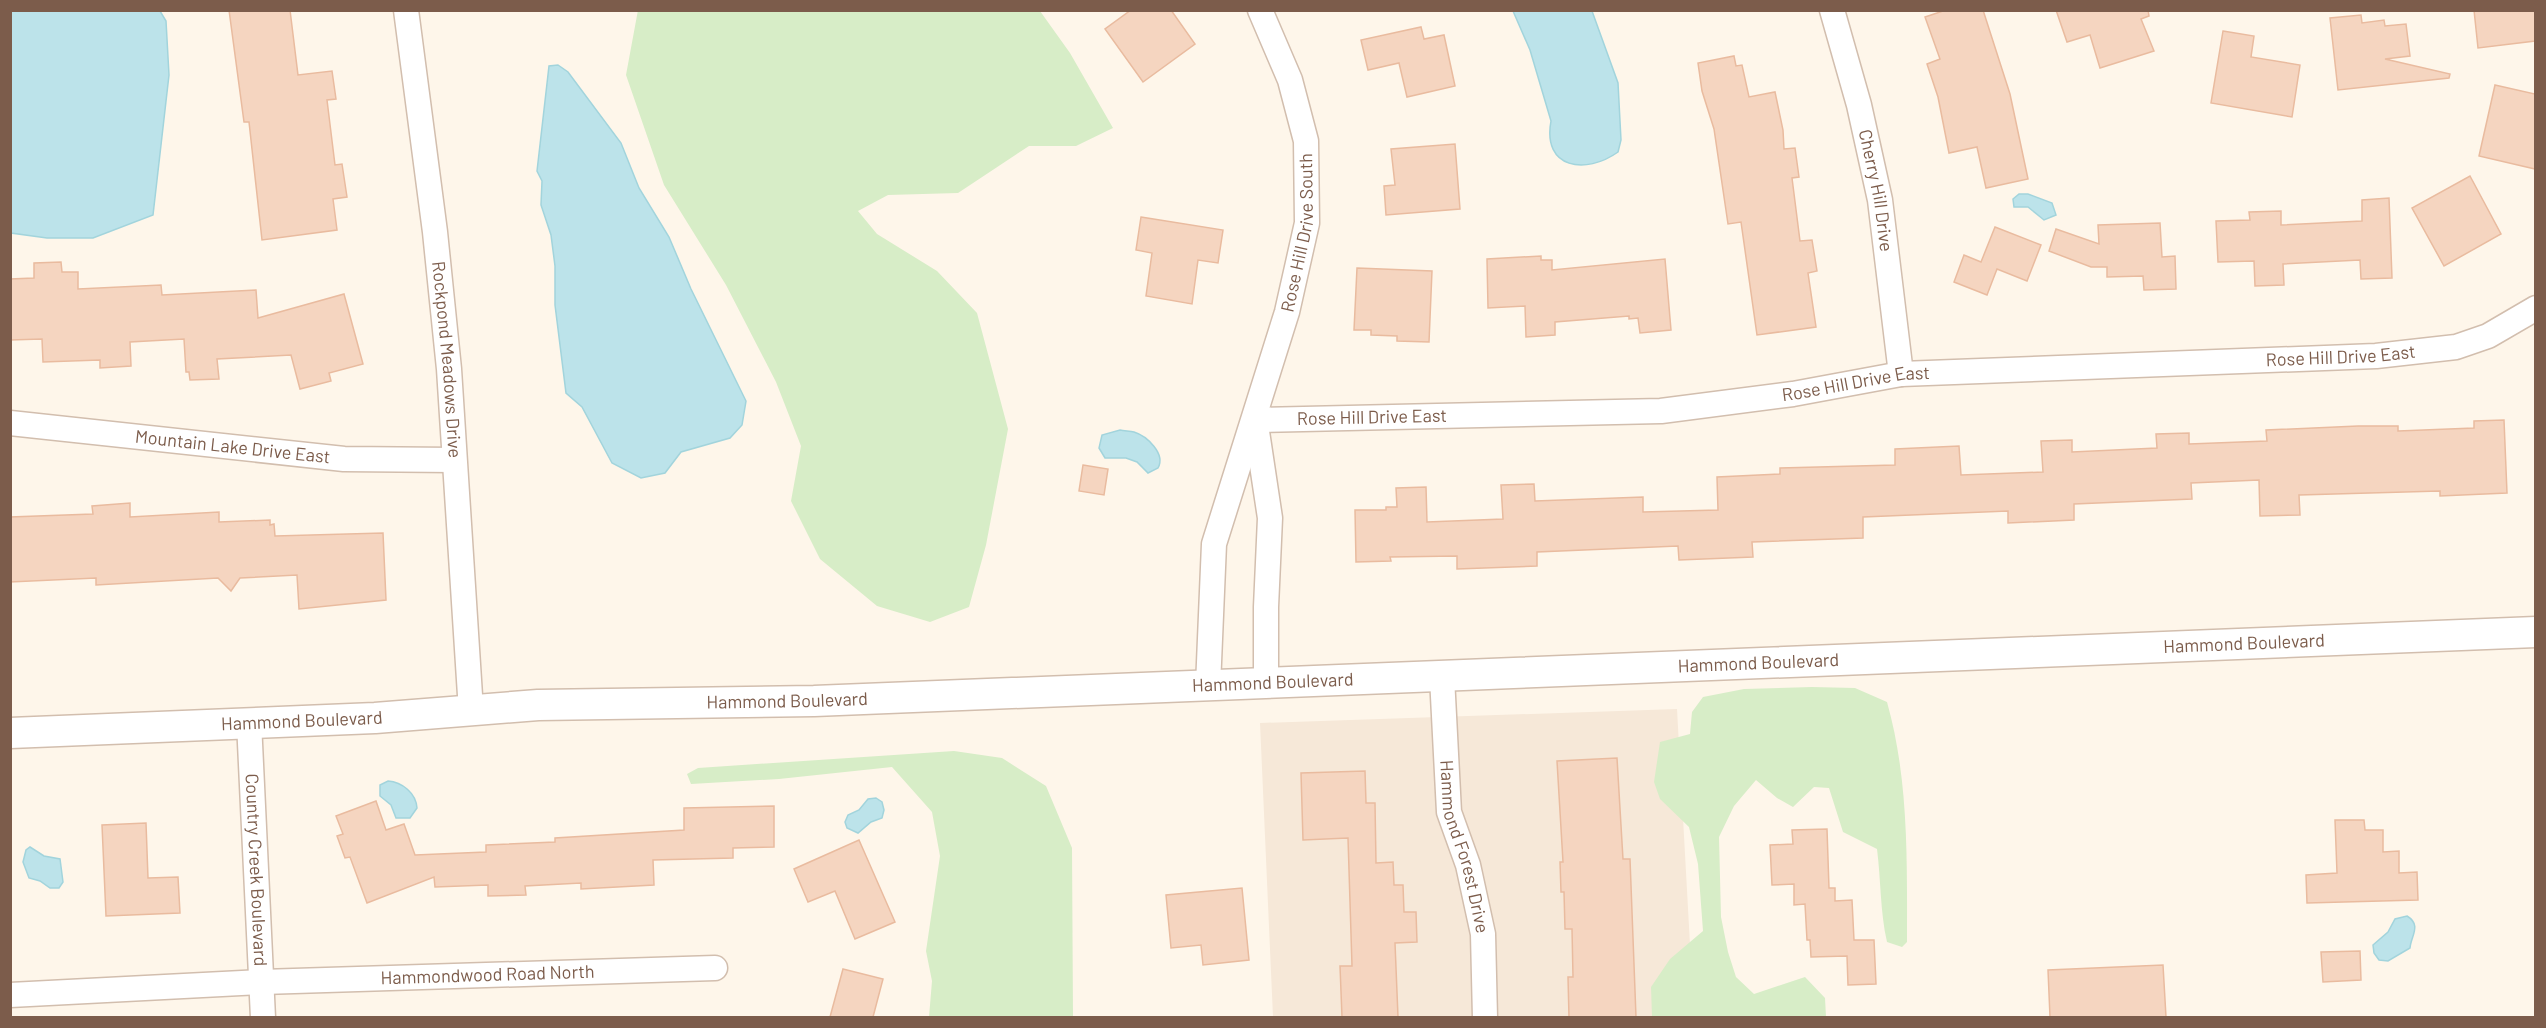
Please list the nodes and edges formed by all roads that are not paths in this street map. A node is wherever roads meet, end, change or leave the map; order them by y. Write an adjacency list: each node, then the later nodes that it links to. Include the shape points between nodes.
1 (406, 10): 8 (street, Rockpond Meadows Drive, via 435,232)
2 (1260, 10): 6 (street, Rose Hill Drive South, via 1290,80 1306,141 1307,223 1287,312)
3 (1832, 10): 5 (street, Cherry Hill Drive, via 1880,200)
4 (2535, 308): 5 (street, Rose Hill Drive East, via 2488,336 2456,347 2376,356)
5 (1902, 374): 6 (street, Rose Hill Drive East, via 1793,394 1661,411)
6 (1255, 420): 11 (street, Rose Hill Drive South, via 1270,518); 12 (street, Rose Hill Drive South, via 1214,544)
7 (10, 423): 8 (street, Mountain Lake Drive East, via 344,459)
8 (454, 460): 13 (street, Rockpond Meadows Drive)
9 (2535, 632): 10 (street, Hammond Boulevard)
10 (1442, 677): 11 (street, Hammond Boulevard); 20 (street, Hammond Forest Drive, via 1449,813 1468,865 1483,934)
11 (1266, 684): 12 (street, Hammond Boulevard)
12 (1208, 686): 13 (street, Hammond Boulevard, via 814,701 538,705)
13 (471, 711): 14 (street, Hammond Boulevard)
14 (249, 722): 15 (street, Hammond Boulevard); 17 (street, Country Creek Boulevard)
15 (10, 733)
16 (715, 968): 17 (street, Hammondwood Road North)
17 (262, 982): 18 (street, Hammondwood Road North); 19 (street, Country Creek Boulevard)
18 (10, 995)
19 (263, 1017)
20 (1485, 1017)

